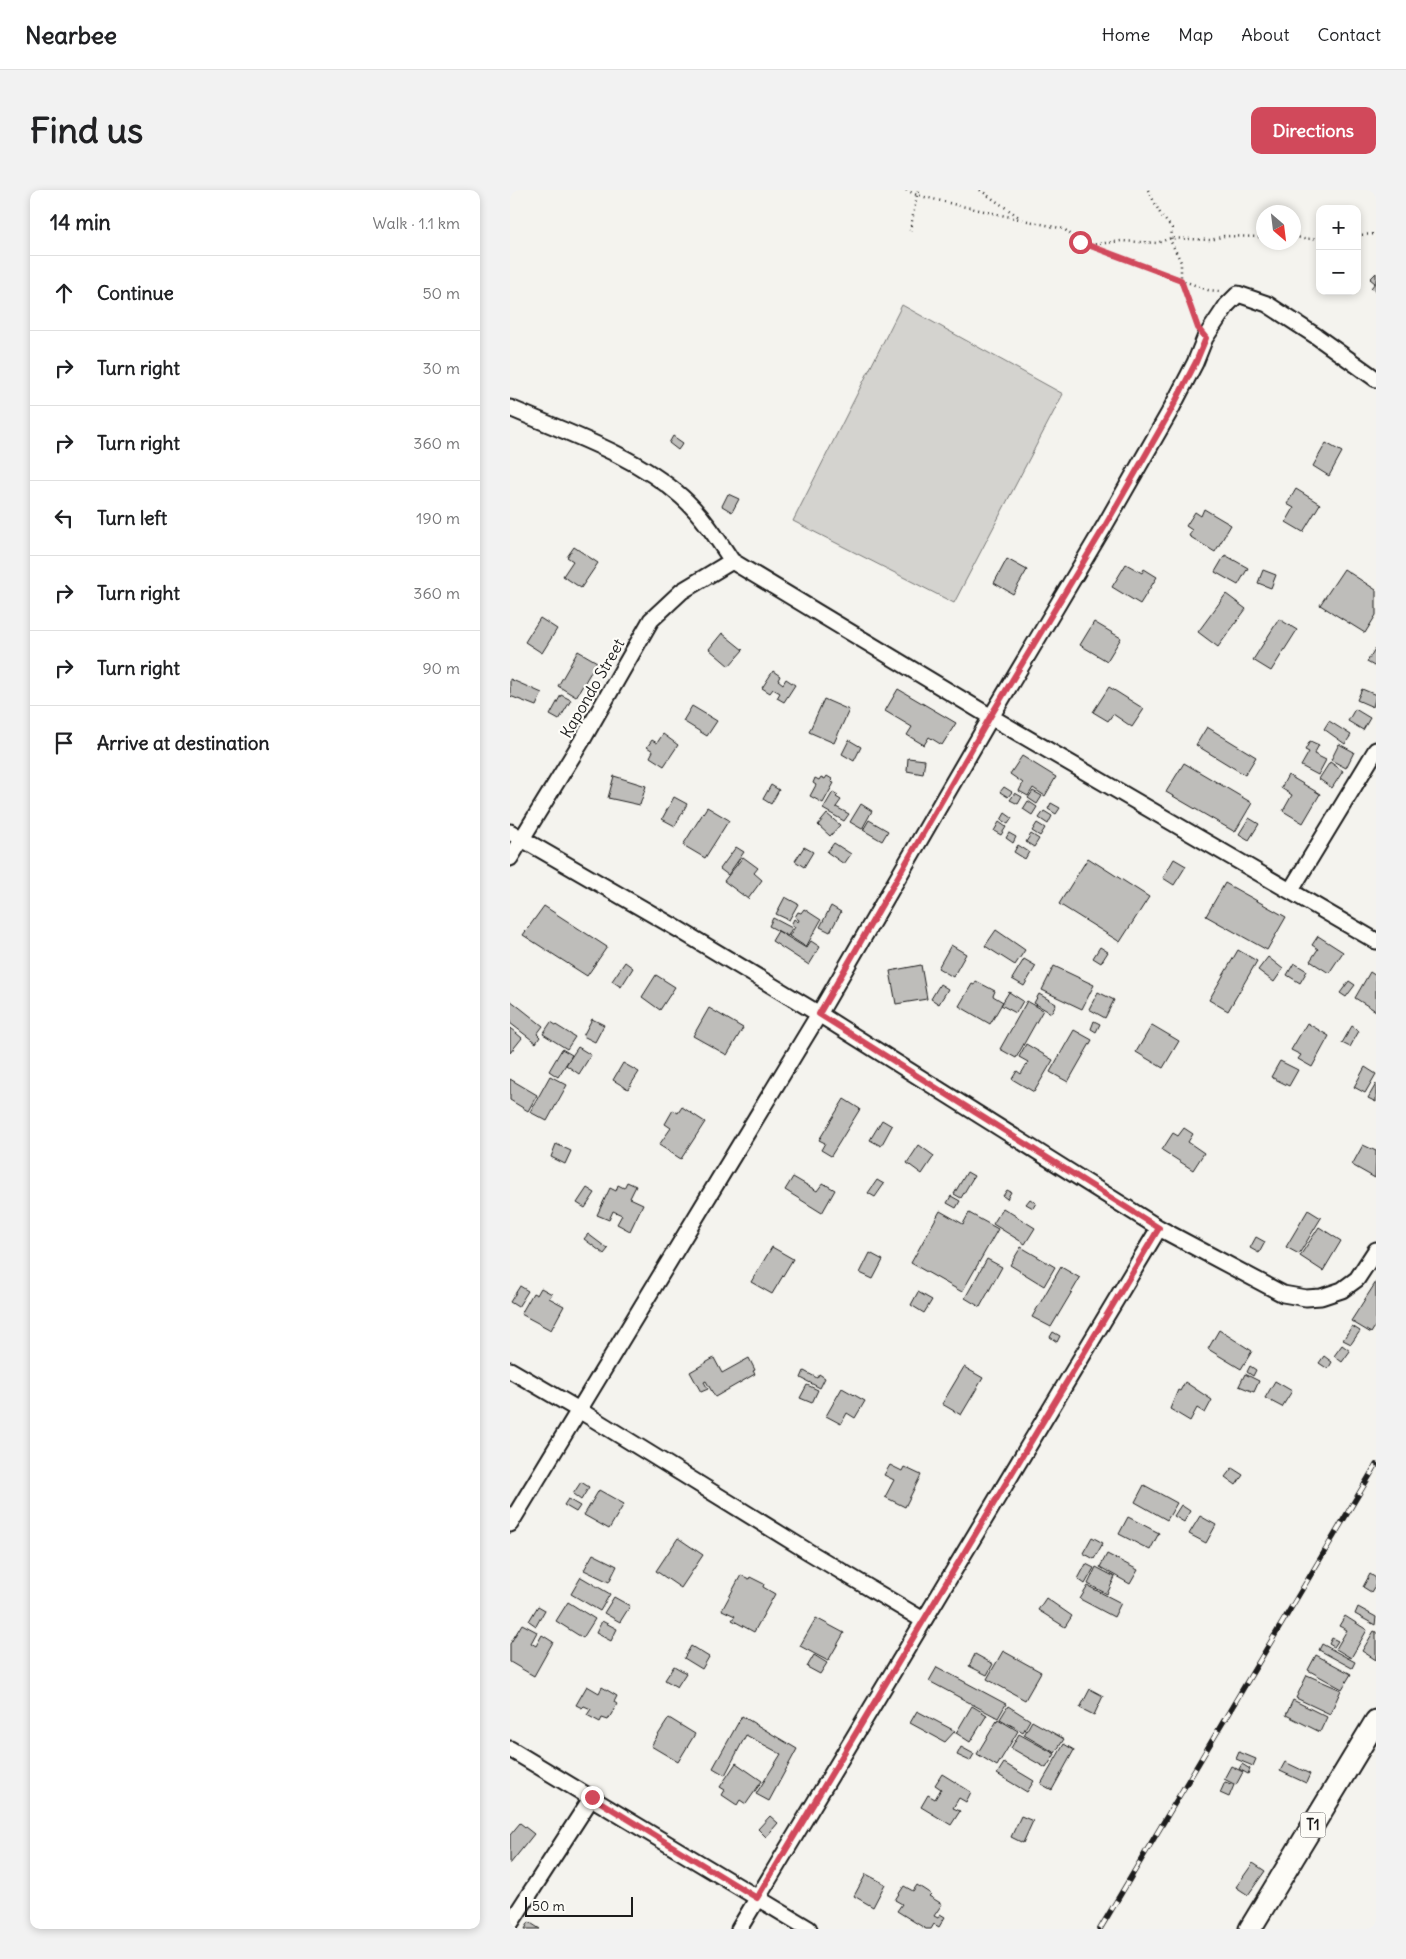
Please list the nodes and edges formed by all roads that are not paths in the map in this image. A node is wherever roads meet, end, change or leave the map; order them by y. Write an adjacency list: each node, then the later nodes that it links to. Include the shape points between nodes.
1 (1376, 379): 4 (street, via 1267,304 1238,294 1206,338 1169,414)
2 (510, 408): 3 (street, via 598,445 660,479 684,499 713,531)
3 (732, 561): 4 (street); 6 (street, Kapondo Street, via 682,591 651,620 583,739)
4 (990, 717): 8 (street); 10 (street)
5 (1376, 750): 8 (street)
6 (516, 836): 7 (street, Kapondo Street); 10 (street)
7 (510, 858)
8 (1292, 890): 9 (street)
9 (1376, 941)
10 (819, 1014): 11 (street); 14 (street)
11 (1159, 1228): 12 (street, via 1283,1294 1306,1298 1342,1290 1357,1279); 16 (street)
12 (1376, 1250)
13 (510, 1370): 14 (street)
14 (579, 1410): 15 (street); 16 (street)
15 (510, 1524)
16 (923, 1620): 20 (street)
17 (1376, 1721): 24 (highway, T1)
18 (510, 1749): 19 (street)
19 (592, 1797): 20 (street); 21 (street)
20 (757, 1898): 22 (street); 23 (street)
21 (510, 1924)
22 (738, 1929)
23 (809, 1929)
24 (1250, 1929)

